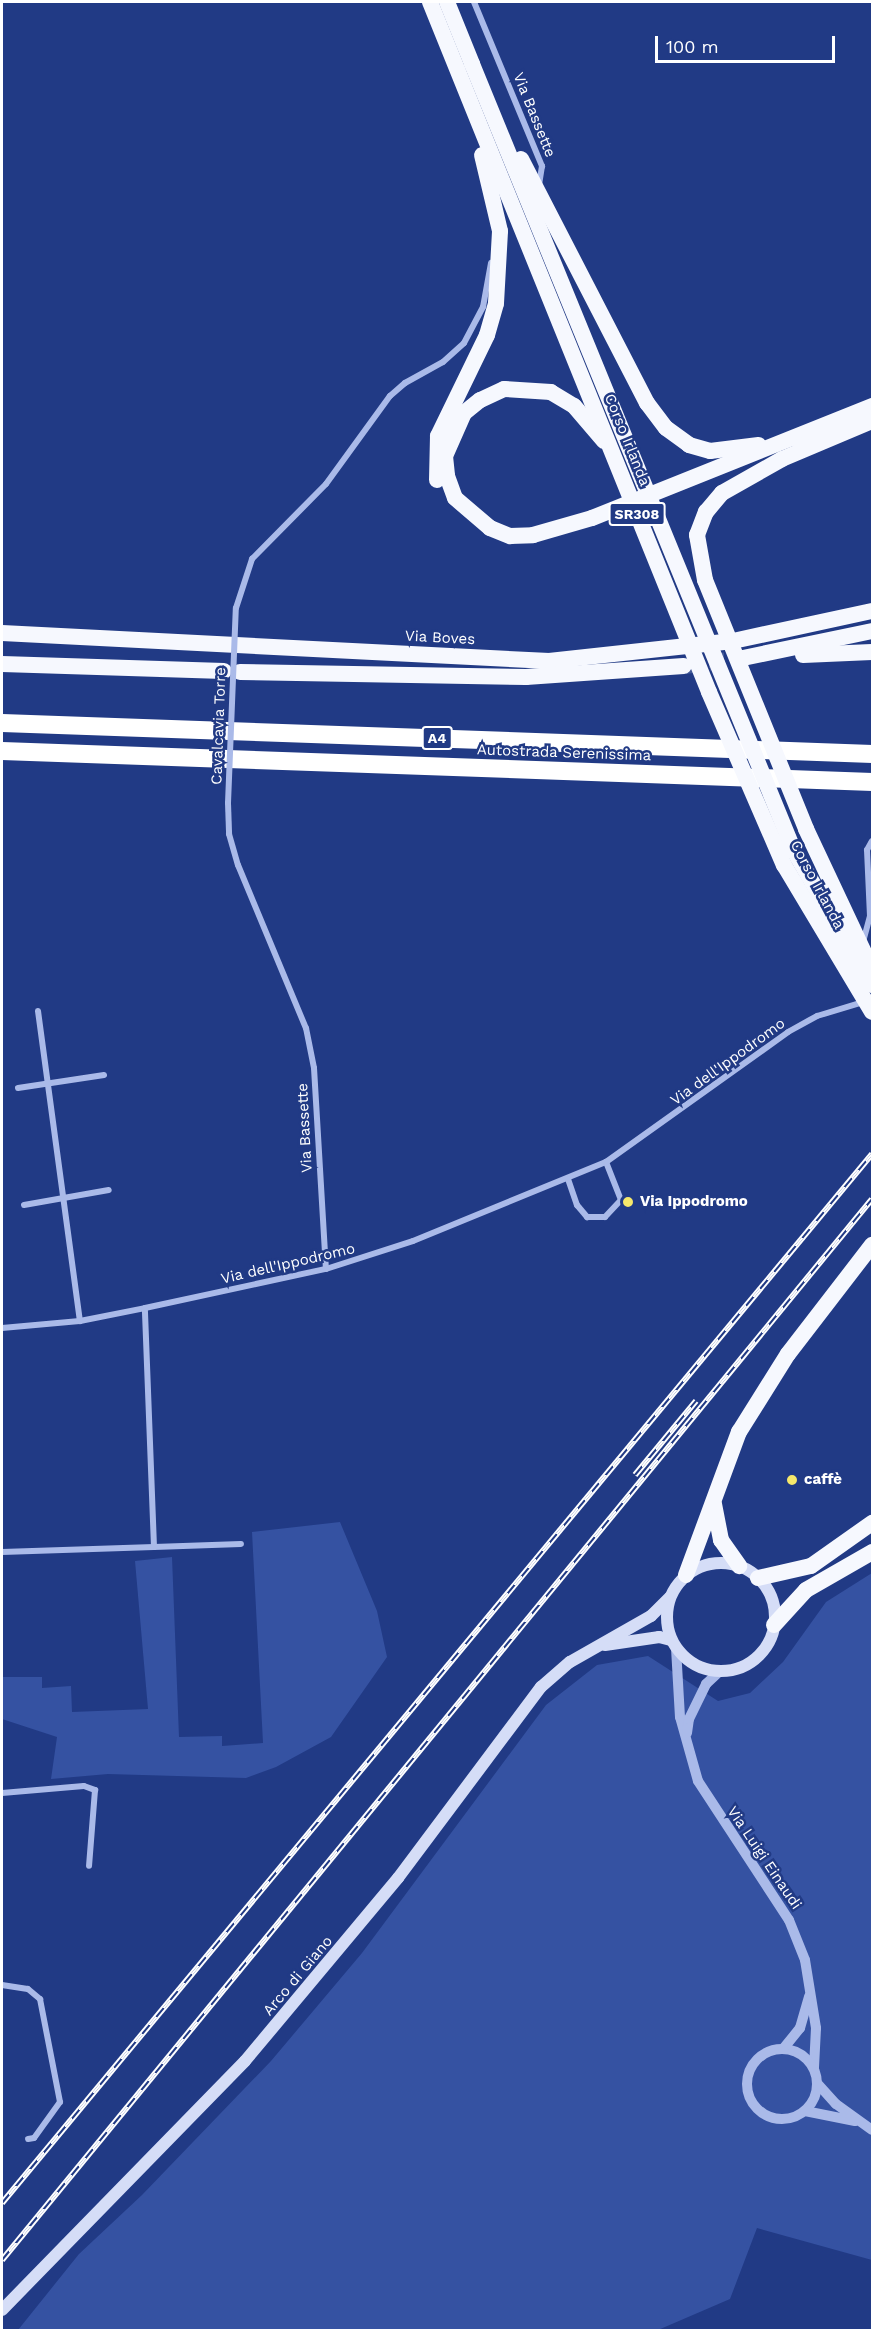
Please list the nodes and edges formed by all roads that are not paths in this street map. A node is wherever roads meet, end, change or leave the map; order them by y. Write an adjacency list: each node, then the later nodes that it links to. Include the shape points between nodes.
1 (430, 2): 5 (highway, Corso Irlanda / SR308, bridge)
2 (447, 2): 4 (highway, Corso Irlanda / SR308)
3 (474, 2): 12 (street, Via Bassette, via 536,150 542,178 536,194 496,238 483,307 464,343 443,362 390,396)
4 (472, 64): 7 (highway, bridge, via 638,385 666,428 689,446 730,451); 28 (highway, Corso Irlanda / SR308, bridge, via 794,851)
5 (471, 104): 10 (highway, Corso Irlanda / SR308, bridge); 11 (highway, bridge, via 500,231 501,269 487,335 438,436)
6 (873, 406): 7 (highway)
7 (840, 419): 11 (highway, via 592,518 533,535 510,536 489,528 455,498)
8 (873, 421): 9 (highway)
9 (828, 438): 11 (highway, via 541,543 510,545 466,525 447,505); 26 (highway, bridge, via 750,474 722,493 706,512 697,535 705,580 801,818)
10 (615, 460): 11 (highway, bridge, via 594,427 574,406 551,392 504,389 464,413 452,433); 28 (highway, Corso Irlanda / SR308, bridge, via 784,865)
11 (442, 478)
12 (326, 484): 27 (street, Cavalcavia Torre, bridge, via 252,559 236,608 229,834 238,865)
13 (873, 601): 16 (highway)
14 (873, 611): 16 (highway, Via Boves)
15 (873, 631): 18 (highway, via 743,658)
16 (781, 632): 17 (highway, Via Boves, via 661,651 549,661)
17 (2, 633)
18 (873, 652)
19 (2, 664): 20 (highway, via 526,677)
20 (684, 666)
21 (2, 723): 23 (highway, Autostrada Serenissima / A4)
22 (2, 751): 24 (highway, Autostrada Serenissima / A4)
23 (873, 754)
24 (873, 782)
25 (873, 841): 28 (street, via 867,850 870,916 857,956 856,975)
26 (873, 969)
27 (291, 990): 39 (street, Via Bassette, via 306,1028 314,1068)
28 (872, 1000): 33 (street, Via dell'Ippodromo, via 817,1016 788,1032)
29 (38, 1011): 31 (street)
30 (104, 1075): 31 (street)
31 (47, 1083): 32 (street); 36 (street)
32 (18, 1088)
33 (606, 1162): 34 (street, Via dell'Ippodromo); 34 (street, via 621,1200 605,1217 587,1217 577,1205)
34 (568, 1179): 39 (street, Via dell'Ippodromo, via 414,1241)
35 (109, 1190): 36 (street)
36 (64, 1197): 37 (street); 41 (street)
37 (24, 1205)
38 (873, 1245): 43 (highway, via 776,1374 739,1432)
39 (326, 1269): 40 (street, Via dell'Ippodromo)
40 (146, 1308): 41 (street, Via dell'Ippodromo); 46 (street)
41 (80, 1321): 42 (street, Via dell'Ippodromo)
42 (2, 1328)
43 (714, 1503): 49 (highway, via 721,1540); 50 (highway)
44 (873, 1523): 51 (highway, via 811,1566)
45 (241, 1544): 46 (street)
46 (154, 1547): 47 (street)
47 (2, 1552)
48 (873, 1552): 53 (highway, via 806,1590)
49 (739, 1566): 50 (main road, via 712,1564); 51 (main road)
50 (686, 1575): 52 (main road)
51 (758, 1578): 53 (main road, via 774,1607)
52 (670, 1597): 54 (main road, via 666,1619); 55 (main road, Arco di Giano, via 651,1616)
53 (774, 1625): 56 (main road, via 768,1643 756,1658)
54 (674, 1644): 55 (main road, Arco di Giano, via 659,1637); 56 (main road, via 701,1667); 57 (street, Via Luigi Einaudi)
55 (598, 1646): 69 (main road, Arco di Giano, via 570,1662 541,1687 398,1878 261,2043)
56 (720, 1671): 57 (street, Via Luigi Einaudi, via 706,1684 689,1719)
57 (686, 1742): 61 (street, Via Luigi Einaudi, via 698,1781 714,1810 789,1920 805,1960)
58 (2, 1793): 59 (street, via 84,1786 95,1790 98,1800)
59 (89, 1866)
60 (2, 1985): 68 (street, via 28,1989 40,1999 60,2102 34,2138)
61 (810, 1993): 62 (street, via 800,2028); 63 (street, Via Luigi Einaudi, via 816,2028)
62 (783, 2049): 63 (street, via 804,2057); 65 (street, via 768,2052 753,2063 746,2081 748,2095 768,2117 783,2120)
63 (814, 2068): 64 (street)
64 (817, 2083): 65 (street, via 813,2102); 66 (street)
65 (805, 2111): 66 (street)
66 (858, 2122): 67 (street)
67 (873, 2130)
68 (28, 2139)
69 (2, 2310)

